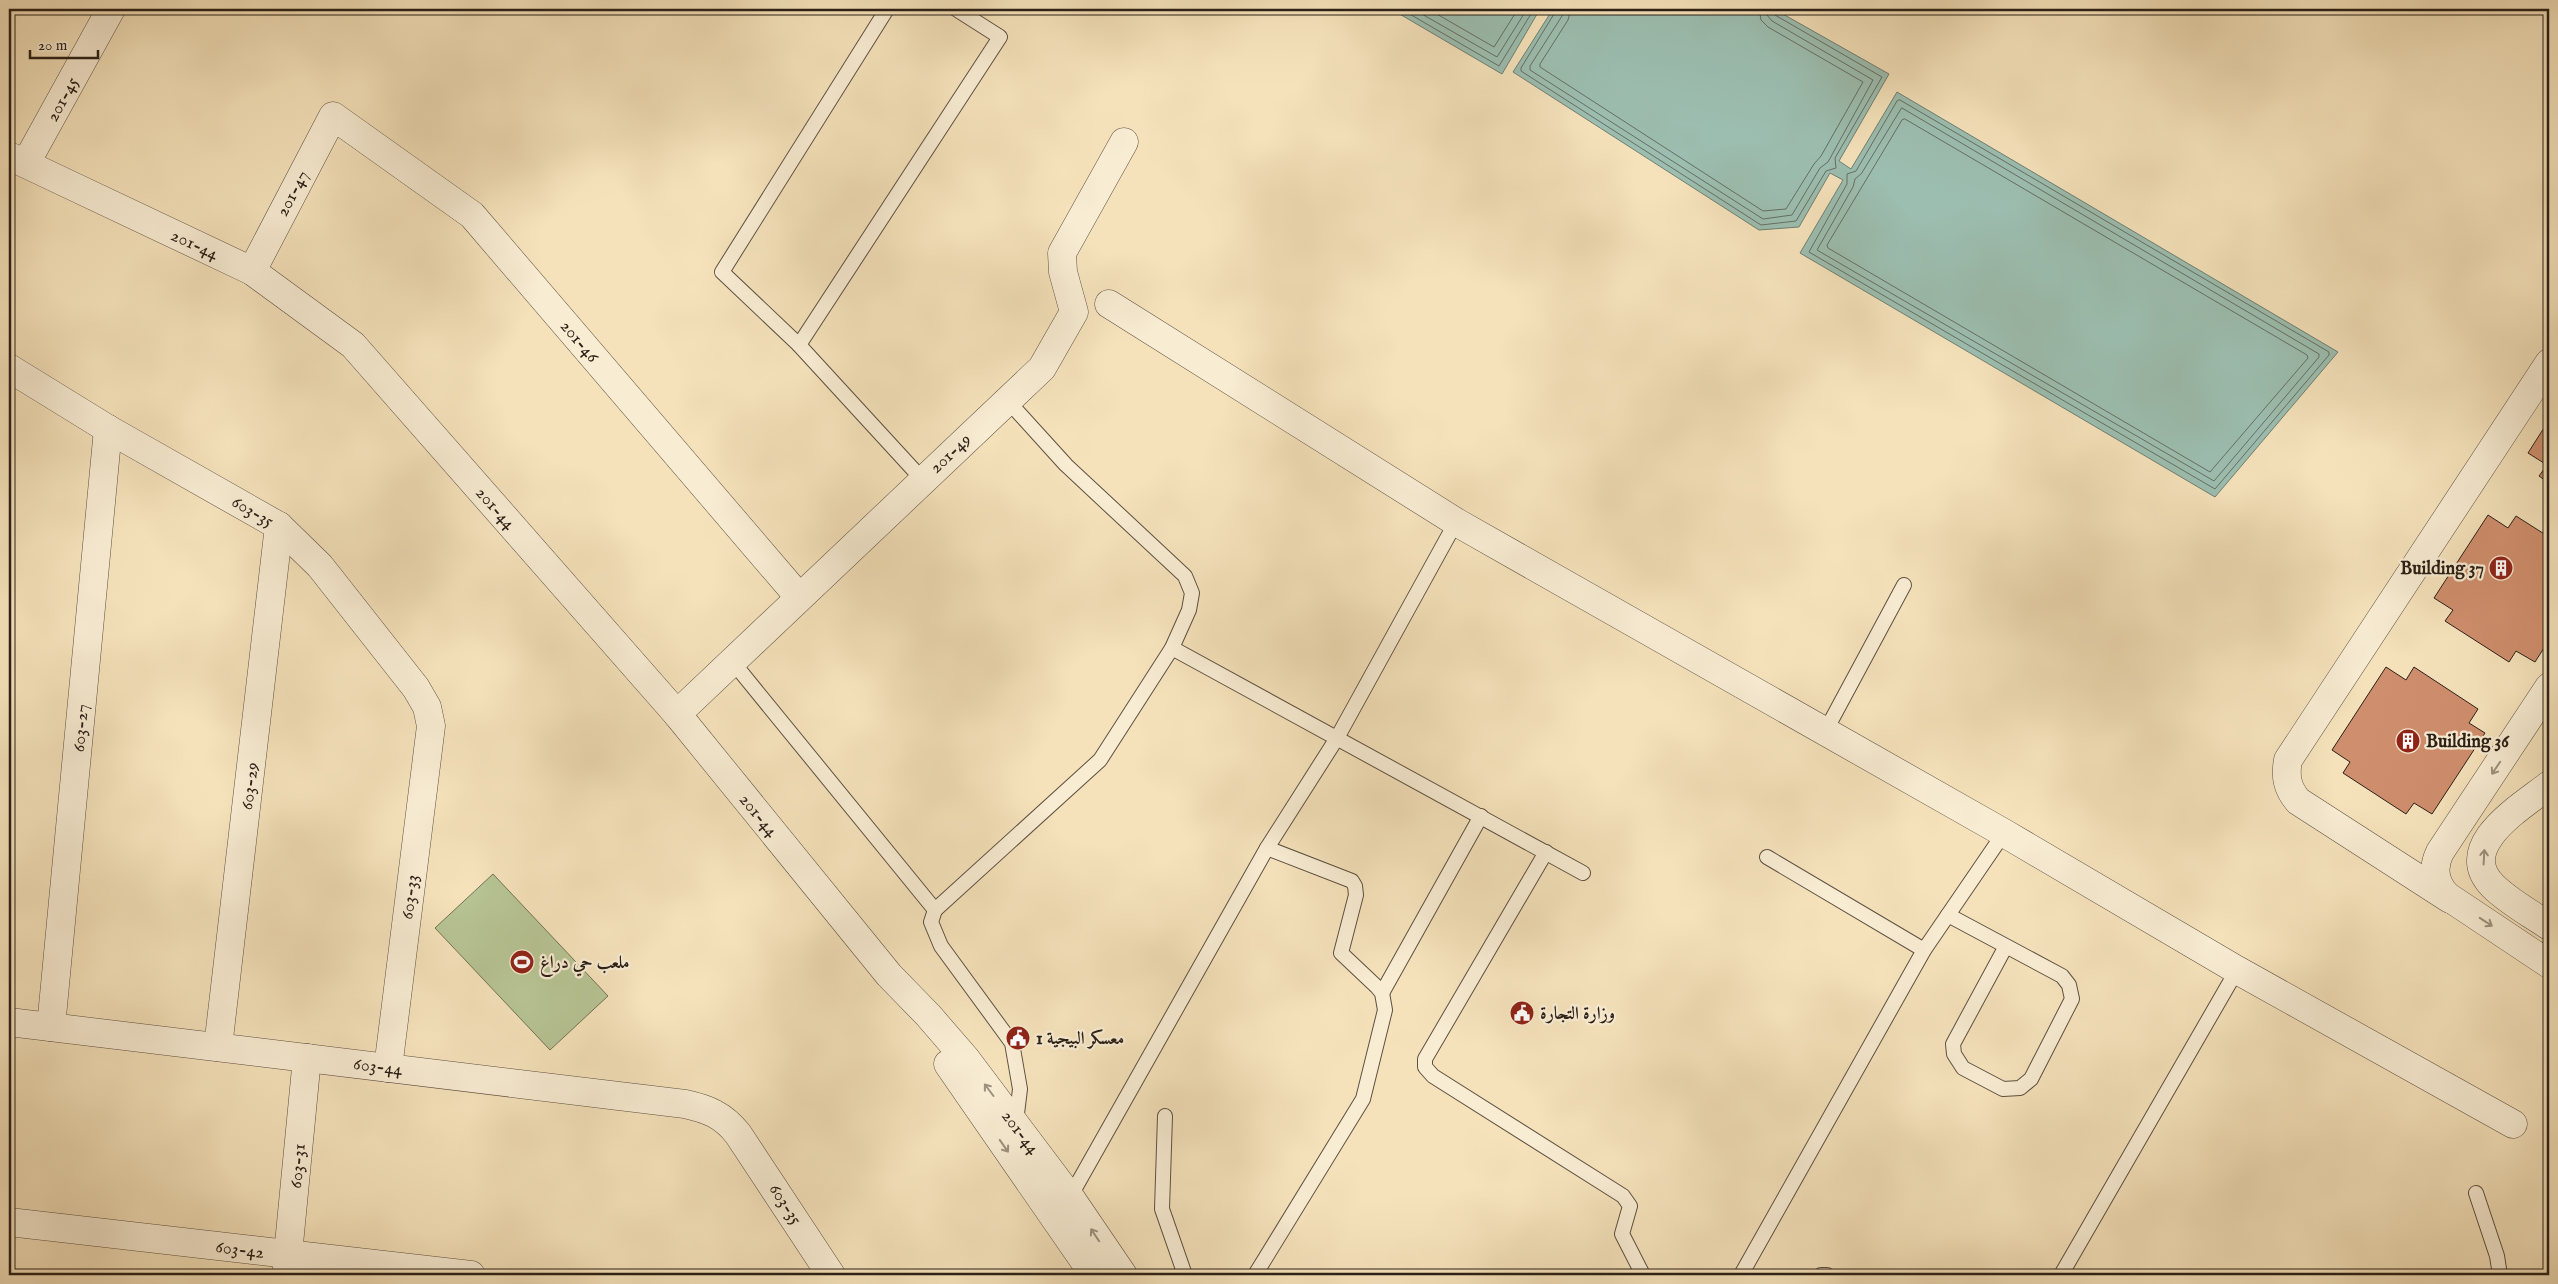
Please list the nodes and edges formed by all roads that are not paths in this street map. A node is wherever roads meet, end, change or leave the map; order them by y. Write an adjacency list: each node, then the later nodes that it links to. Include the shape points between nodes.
1 (111, 9): 6 (street, 201-45)
2 (888, 9): 9 (lane, via 722,272)
3 (956, 9): 9 (lane, via 1000,37)
4 (333, 116): 7 (street, 201-47); 18 (street, 201-46, via 472,215)
5 (1124, 142): 12 (street, 201-49, via 1062,253 1063,272 1074,312 1042,368)
6 (18, 160): 7 (street, 201-44)
7 (252, 271): 22 (street, 201-44, via 352,345)
8 (1109, 304): 15 (street)
9 (800, 345): 14 (lane)
10 (2549, 363): 33 (street, via 2292,752 2286,770 2288,787 2298,801)
11 (9, 368): 13 (street, 603-35)
12 (1007, 400): 14 (street, 201-49); 19 (lane, via 1066,465 1184,576 1192,593 1191,602)
13 (108, 429): 16 (street, 603-35); 44 (street, 603-27)
14 (922, 479): 18 (street, 201-49)
15 (1456, 522): 24 (street); 25 (lane)
16 (279, 526): 23 (street, 603-35, via 320,566 393,657 420,694); 45 (street, 603-29)
17 (1904, 585): 24 (lane)
18 (799, 597): 20 (street, 201-49)
19 (1172, 648): 25 (lane); 34 (lane, via 1100,760)
20 (732, 661): 22 (street, 201-49); 34 (lane)
21 (2549, 687): 33 (street, one-way to 33, via 2437,858 2436,879)
22 (677, 714): 41 (street, 201-44)
23 (431, 726): 47 (street, 603-33)
24 (1825, 732): 28 (street)
25 (1337, 738): 27 (lane); 29 (lane)
26 (2549, 785): 36 (street, one-way to 26, via 2491,884 2482,858 2484,845 2498,825)
27 (1482, 816): 30 (lane); 42 (lane)
28 (2004, 833): 35 (lane); 40 (street)
29 (1267, 848): 42 (lane, via 1352,881 1356,886 1341,953); 53 (lane)
30 (1546, 852): 32 (lane); 62 (lane, via 1425,1059 1425,1067 1433,1076 1623,1196 1630,1206 1622,1234)
31 (1767, 857): 38 (lane)
32 (1583, 873)
33 (2450, 899): 39 (street, one-way to 39)
34 (935, 910): 50 (lane, via 931,922 941,946 1012,1043 1020,1088)
35 (1948, 914): 37 (lane); 38 (lane)
36 (2549, 926)
37 (2006, 946): 37 (lane, via 2062,976 2069,985 2072,999 2032,1079 2020,1088 2003,1089 1963,1068 1954,1054 1953,1044)
38 (1924, 950): 63 (lane)
39 (2549, 964)
40 (2237, 970): 49 (street); 66 (lane)
41 (889, 975): 50 (street, 201-44, one-way to 41, via 966,1059); 58 (street, 201-44, one-way to 58, via 919,1024)
42 (1382, 993): 61 (lane, via 1384,1010 1363,1100)
43 (9, 1022): 44 (street, 603-44)
44 (51, 1027): 45 (street, 603-44)
45 (218, 1047): 46 (street, 603-44)
46 (307, 1058): 47 (street, 603-44); 55 (street, 603-31)
47 (388, 1068): 51 (street, 603-44, via 685,1104 708,1109 727,1120)
48 (1165, 1116): 60 (lane, via 1162,1209)
49 (2513, 1124)
50 (1015, 1125): 53 (street, 201-44)
51 (738, 1134): 57 (street, 603-35)
52 (2476, 1193): 67 (lane)
53 (1070, 1197): 59 (street, 201-44, one-way to 53)
54 (9, 1222): 55 (street, 603-42)
55 (287, 1265): 56 (street, 603-42)
56 (471, 1275)
57 (831, 1275)
58 (1094, 1275)
59 (1122, 1275)
60 (1185, 1275)
61 (1255, 1275)
62 (1643, 1275)
63 (1741, 1275)
64 (1821, 1275): 65 (lane)
65 (1827, 1275)
66 (2061, 1275)
67 (2500, 1275)

